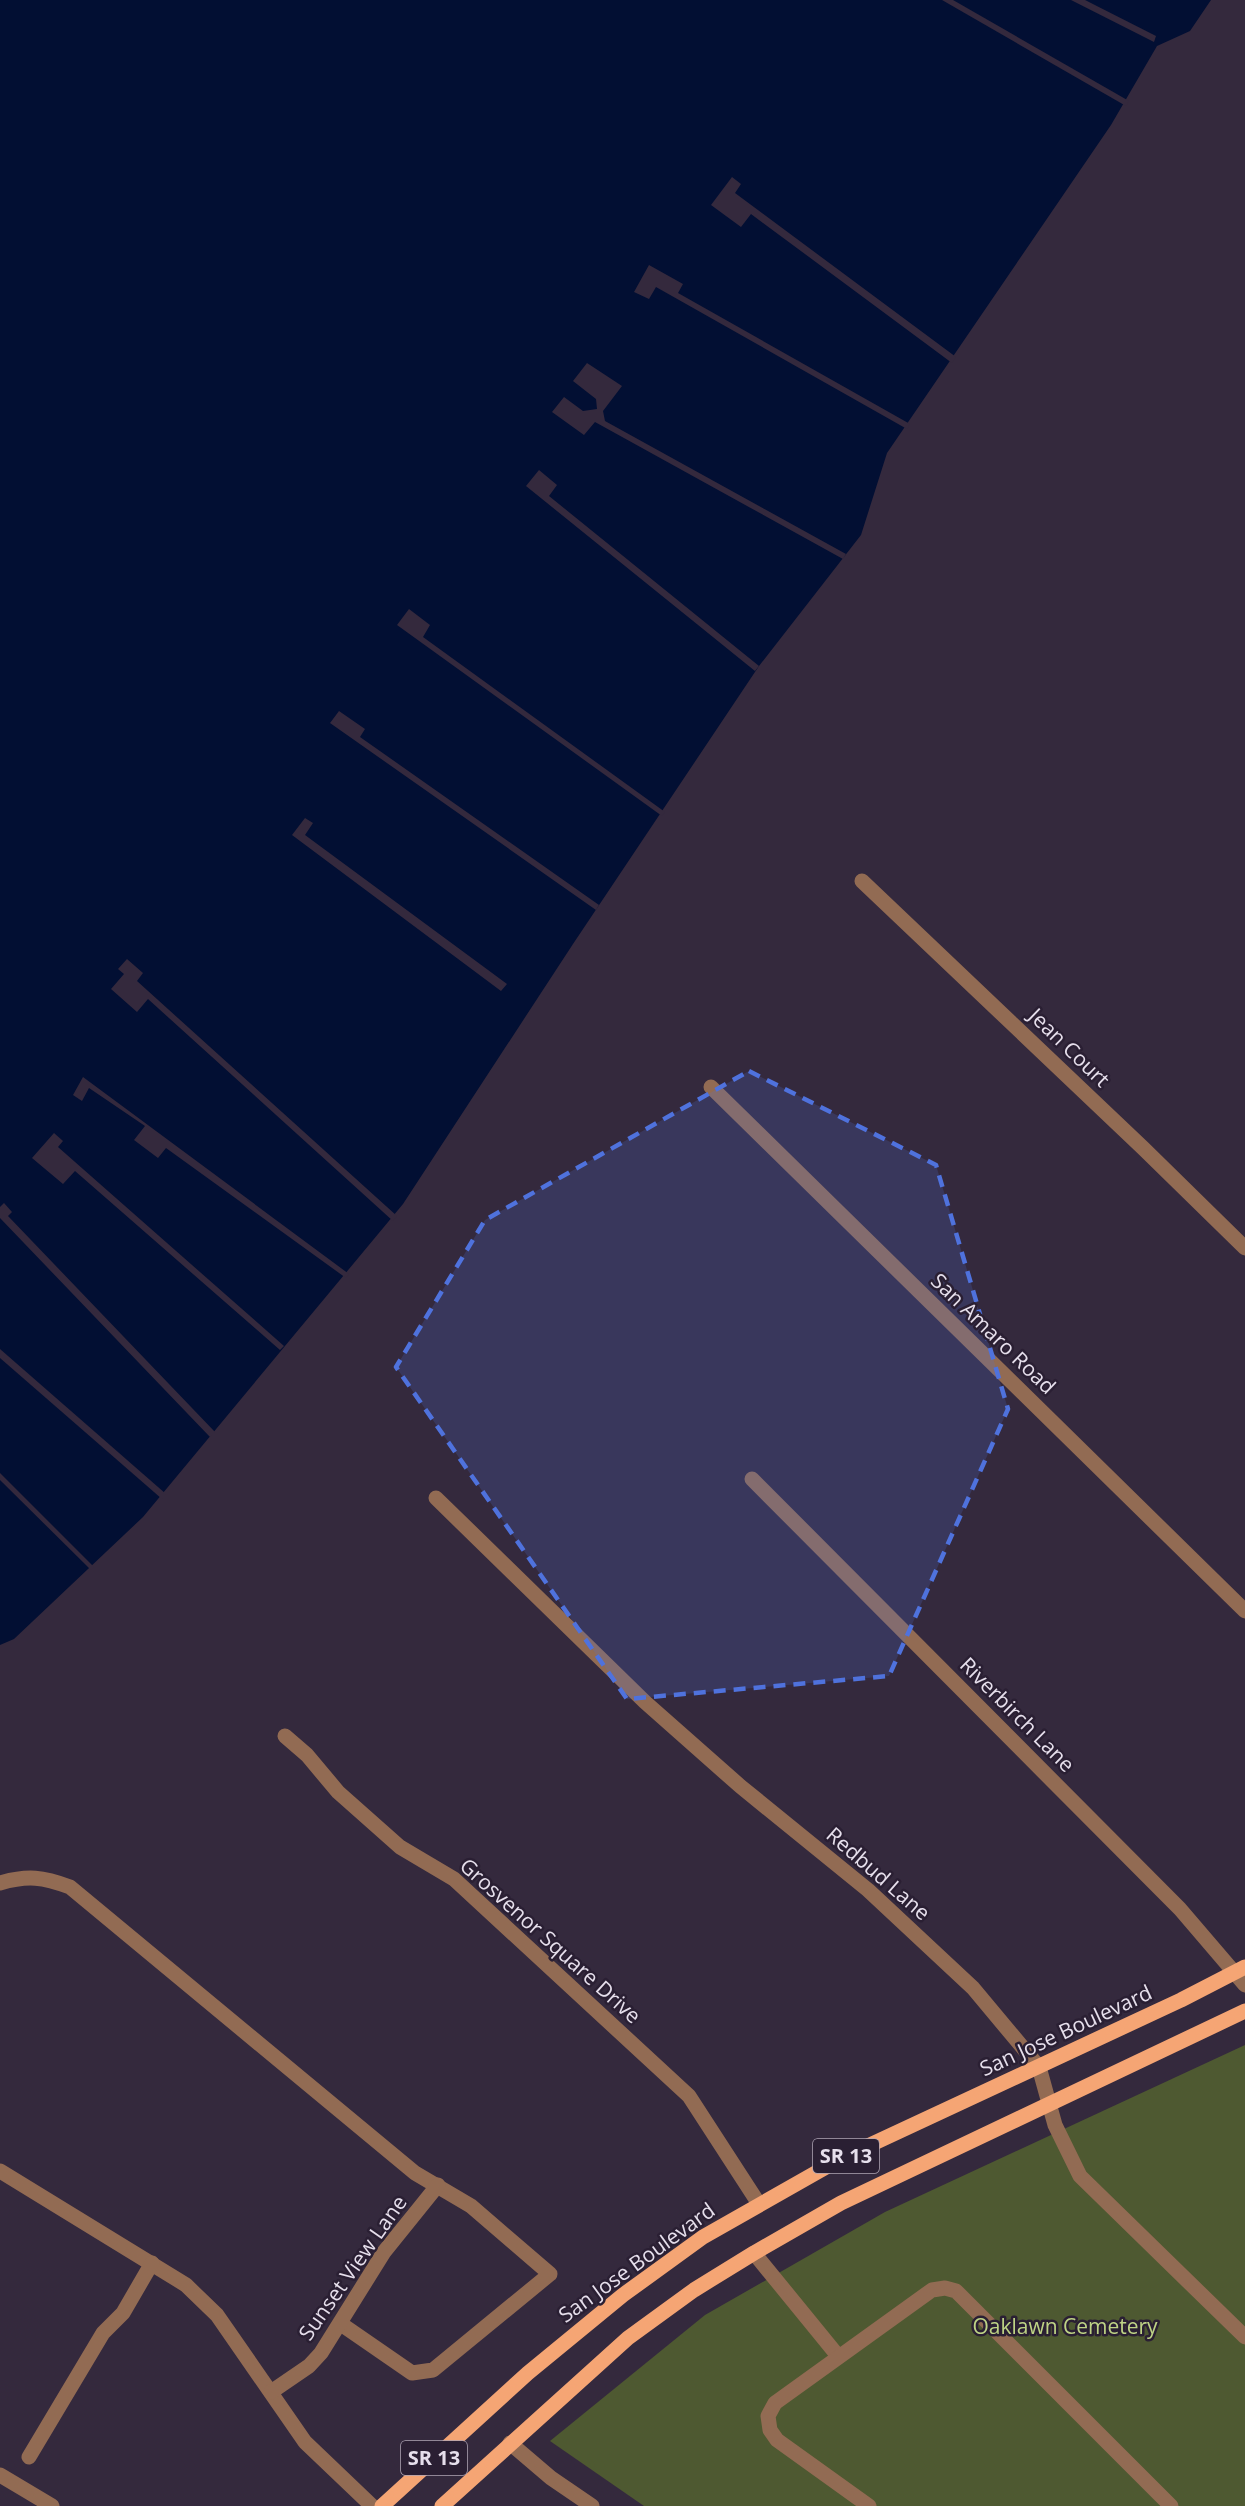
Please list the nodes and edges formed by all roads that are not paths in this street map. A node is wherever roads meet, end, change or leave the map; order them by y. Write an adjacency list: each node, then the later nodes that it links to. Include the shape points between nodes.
1 (862, 881): 3 (street, Jean Court)
2 (711, 1087): 6 (street, San Amaro Road)
3 (1245, 1248)
4 (752, 1479): 9 (street, Riverbirch Lane)
5 (436, 1498): 12 (street, Redbud Lane, via 645,1702 868,1890 973,1988)
6 (1245, 1611)
7 (285, 1736): 16 (street, Grosvenor Square Drive, via 338,1792 400,1847 454,1880 689,2096)
8 (0, 1883): 15 (street, via 22,1877 46,1878 70,1887 415,2173)
9 (1240, 1970): 10 (street, Riverbirch Lane); 12 (main road, San Jose Boulevard / SR 13)
10 (1245, 1985)
11 (1245, 2011): 13 (main road, SR 13)
12 (1039, 2067): 13 (street, Redbud Lane); 16 (main road, San Jose Boulevard / SR 13, via 842,2158)
13 (1050, 2104): 17 (main road, SR 13, via 841,2203); 20 (street, Redbud Lane, via 1055,2125 1080,2176)
14 (0, 2171): 18 (street)
15 (438, 2185): 19 (street, Sunset View Lane, via 384,2252); 19 (street, via 471,2206 549,2274 433,2370 412,2373)
16 (759, 2204): 28 (main road, San Jose Boulevard / SR 13, via 703,2237 622,2295 528,2373)
17 (754, 2253): 21 (street); 23 (main road, SR 13, via 628,2338)
18 (152, 2263): 22 (street, via 186,2285 217,2315); 24 (street, via 123,2313 103,2333)
19 (341, 2324): 22 (street, Sunset View Lane, via 309,2366)
20 (1245, 2337)
21 (838, 2356): 31 (street, via 775,2403 768,2415 770,2430 777,2440); 32 (street, via 932,2290 956,2291)
22 (271, 2392): 27 (street, via 305,2442)
23 (510, 2443): 29 (main road, SR 13); 30 (street)
24 (29, 2457)
25 (0, 2475): 26 (street)
26 (52, 2506)
27 (372, 2506)
28 (382, 2506)
29 (442, 2506)
30 (592, 2506)
31 (869, 2506)
32 (1171, 2506)

